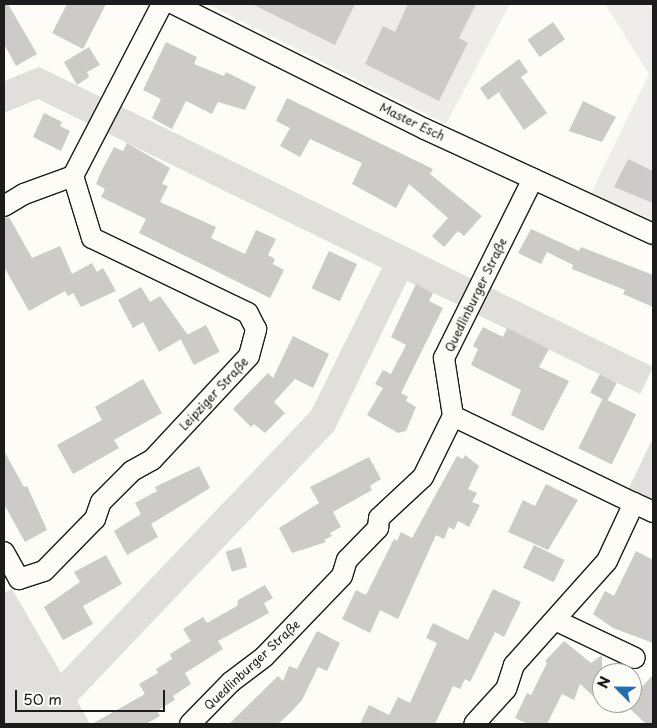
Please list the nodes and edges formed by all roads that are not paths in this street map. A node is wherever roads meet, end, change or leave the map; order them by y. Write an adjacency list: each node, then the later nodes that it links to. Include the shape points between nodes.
1 (162, 4): 3 (street)
2 (174, 4): 4 (street, Master Esch)
3 (73, 176): 5 (street, via 24,194); 10 (street, Leipziger Straße, via 92,238 248,313 256,329 250,356 152,460 132,471 101,502 95,519 44,571 19,579)
4 (533, 179): 6 (street, Master Esch); 7 (street, Quedlinburger Straße, via 444,358)
5 (4, 206)
6 (653, 234)
7 (453, 416): 8 (street); 13 (street, Quedlinburger Straße, via 423,477 379,518 378,528 347,560 342,576 264,657 231,682)
8 (634, 503): 9 (street); 11 (street, via 607,561)
9 (653, 512)
10 (4, 552)
11 (556, 621): 12 (street); 14 (street, via 514,665 506,689)
12 (635, 658)
13 (190, 724)
14 (474, 724)

